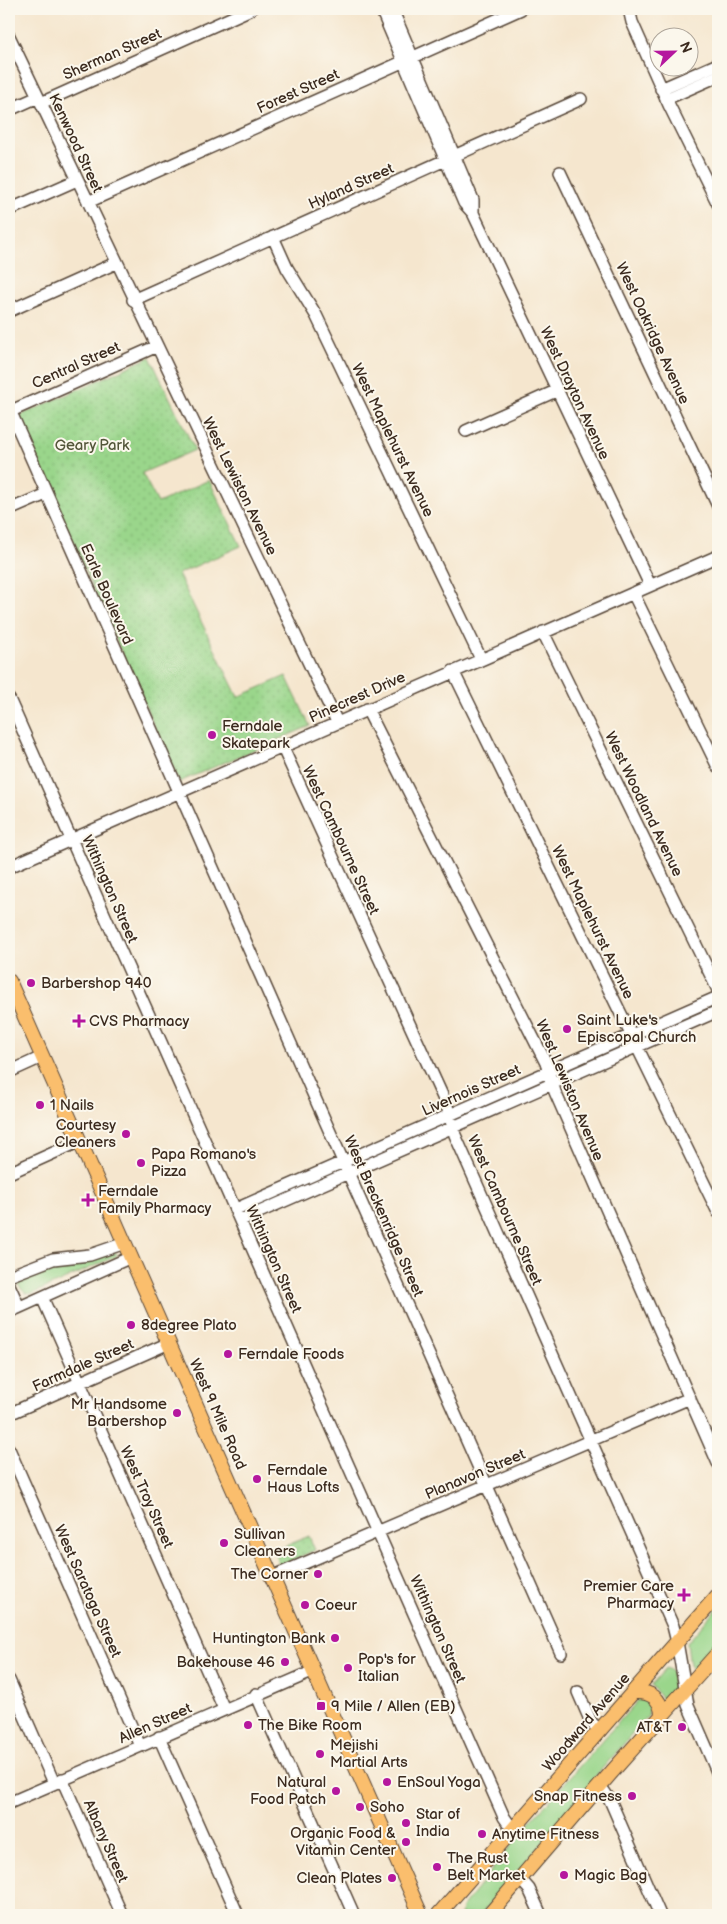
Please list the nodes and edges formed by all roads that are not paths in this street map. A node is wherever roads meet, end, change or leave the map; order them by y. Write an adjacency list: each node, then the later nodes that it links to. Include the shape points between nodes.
1 (251, 9): 12 (street, Sherman Street)
2 (380, 9): 7 (street)
3 (392, 9): 7 (street)
4 (521, 9): 7 (street, Forest Street)
5 (629, 9): 10 (street)
6 (9, 36): 12 (street, Kenwood Street)
7 (408, 59): 14 (street, West Drayton Avenue); 17 (street, Forest Street)
8 (718, 64): 10 (street)
9 (718, 76): 10 (street)
10 (664, 94): 18 (street)
11 (581, 99): 14 (street, Hyland Street)
12 (39, 100): 13 (street, Sherman Street); 16 (street, Kenwood Street)
13 (9, 110)
14 (450, 158): 20 (street, Hyland Street); 25 (street, West Drayton Avenue, via 464,203 474,213)
15 (560, 172): 29 (street, West Oakridge Avenue)
16 (77, 180): 17 (street, Kenwood Street); 19 (street)
17 (88, 202): 21 (street, Kenwood Street)
18 (718, 204)
19 (9, 210)
20 (273, 237): 22 (street, Hyland Street); 35 (street, West Maplehurst Avenue, via 286,268 316,314)
21 (116, 263): 22 (street, West Lewiston Avenue); 23 (street)
22 (133, 300): 24 (street, West Lewiston Avenue)
23 (9, 311)
24 (156, 346): 26 (street, Central Street); 39 (street, West Lewiston Avenue)
25 (558, 390): 27 (street); 32 (street, West Drayton Avenue)
26 (9, 410): 28 (street, Earle Boulevard)
27 (466, 431)
28 (46, 494): 30 (street); 42 (street, Earle Boulevard)
29 (718, 506)
30 (9, 510)
31 (718, 556): 32 (street, Pinecrest Drive)
32 (650, 585): 33 (street, Pinecrest Drive)
33 (633, 593): 34 (street, Pinecrest Drive); 41 (street)
34 (543, 632): 35 (street, Pinecrest Drive); 46 (street, West Woodland Avenue)
35 (481, 659): 36 (street, Pinecrest Drive)
36 (453, 671): 38 (street, Pinecrest Drive); 49 (street, West Maplehurst Avenue)
37 (9, 699): 43 (street, Withington Street)
38 (367, 709): 39 (street, Pinecrest Drive); 53 (street, West Lewiston Avenue)
39 (337, 722): 40 (street, Pinecrest Drive)
40 (282, 746): 42 (street, Pinecrest Drive); 55 (street, West Cambourne Street)
41 (718, 767)
42 (179, 792): 43 (street, Pinecrest Drive); 58 (street, West Breckenridge Street)
43 (71, 840): 44 (street, Pinecrest Drive); 61 (street, Withington Street)
44 (9, 867)
45 (9, 981): 51 (main road, West 9 Mile Road)
46 (718, 990)
47 (718, 997): 49 (street, Livernois Street)
48 (718, 1011): 50 (street, Livernois Street)
49 (631, 1035): 50 (street, West Maplehurst Avenue); 53 (street, Livernois Street)
50 (637, 1046): 54 (street, Livernois Street); 62 (street, West Maplehurst Avenue)
51 (42, 1057): 52 (street); 57 (main road, West 9 Mile Road)
52 (9, 1072)
53 (548, 1072): 54 (street, West Lewiston Avenue); 55 (street, Livernois Street)
54 (552, 1084): 56 (street, Livernois Street); 72 (street, West Lewiston Avenue)
55 (450, 1115): 56 (street, West Cambourne Street); 58 (street, Livernois Street)
56 (453, 1127): 60 (street, Livernois Street); 74 (street, West Cambourne Street)
57 (80, 1141): 59 (street); 64 (main road, West 9 Mile Road)
58 (343, 1162): 60 (street, West Breckenridge Street); 61 (street, Livernois Street)
59 (9, 1173)
60 (348, 1173): 63 (street, Livernois Street); 77 (street, West Breckenridge Street)
61 (236, 1209): 63 (street, Withington Street)
62 (718, 1212)
63 (240, 1220): 78 (street, Withington Street)
64 (125, 1243): 65 (main road, West 9 Mile Road); 66 (street, via 90,1255 53,1259)
65 (131, 1257): 68 (street); 70 (main road, West 9 Mile Road)
66 (9, 1276)
67 (9, 1285): 69 (street)
68 (42, 1297): 69 (street); 71 (street, West Troy Street)
69 (14, 1310)
70 (169, 1343): 71 (street, Farmdale Street); 79 (main road, West 9 Mile Road)
71 (80, 1382): 73 (street, Farmdale Street); 90 (street, West Troy Street)
72 (690, 1398): 74 (street, Planavon Street); 76 (street, West Lewiston Avenue)
73 (9, 1414)
74 (590, 1441): 77 (street, Planavon Street); 81 (street, West Cambourne Street)
75 (9, 1449): 94 (street, West Saratoga Street)
76 (718, 1463)
77 (487, 1485): 78 (street, Planavon Street); 82 (street, West Breckenridge Street)
78 (379, 1532): 79 (street, Planavon Street); 99 (street, Withington Street, via 504,1817)
79 (272, 1577): 84 (main road, West 9 Mile Road)
80 (718, 1596): 81 (main road, Woodward Avenue)
81 (678, 1642): 86 (street, West Cambourne Street); 88 (main road, Woodward Avenue)
82 (561, 1653)
83 (718, 1653): 86 (main road)
84 (314, 1671): 89 (street, Allen Street); 105 (main road, West 9 Mile Road)
85 (9, 1680): 96 (street, Albany Street)
86 (685, 1691): 91 (main road); 95 (street, West Cambourne Street)
87 (578, 1692): 92 (street, via 591,1722)
88 (634, 1692): 91 (main road, via 655,1696); 92 (main road, Woodward Avenue)
89 (256, 1694): 90 (street, Allen Street); 104 (street)
90 (224, 1709): 93 (street, Allen Street)
91 (662, 1714): 97 (main road)
92 (600, 1731): 99 (main road, Woodward Avenue)
93 (159, 1737): 94 (street, Allen Street); 103 (street)
94 (140, 1746): 96 (street, Allen Street)
95 (718, 1774)
96 (58, 1781): 98 (street, Allen Street); 102 (street, Albany Street)
97 (601, 1787): 100 (main road); 110 (street, via 610,1800)
98 (9, 1803)
99 (513, 1830): 101 (main road, Woodward Avenue)
100 (520, 1879): 108 (main road); 109 (street, via 529,1889)
101 (454, 1897): 106 (main road, Woodward Avenue); 107 (main road)
102 (122, 1915)
103 (238, 1915)
104 (354, 1915)
105 (421, 1915)
106 (438, 1915)
107 (454, 1915)
108 (489, 1915)
109 (540, 1915)
110 (660, 1915)

